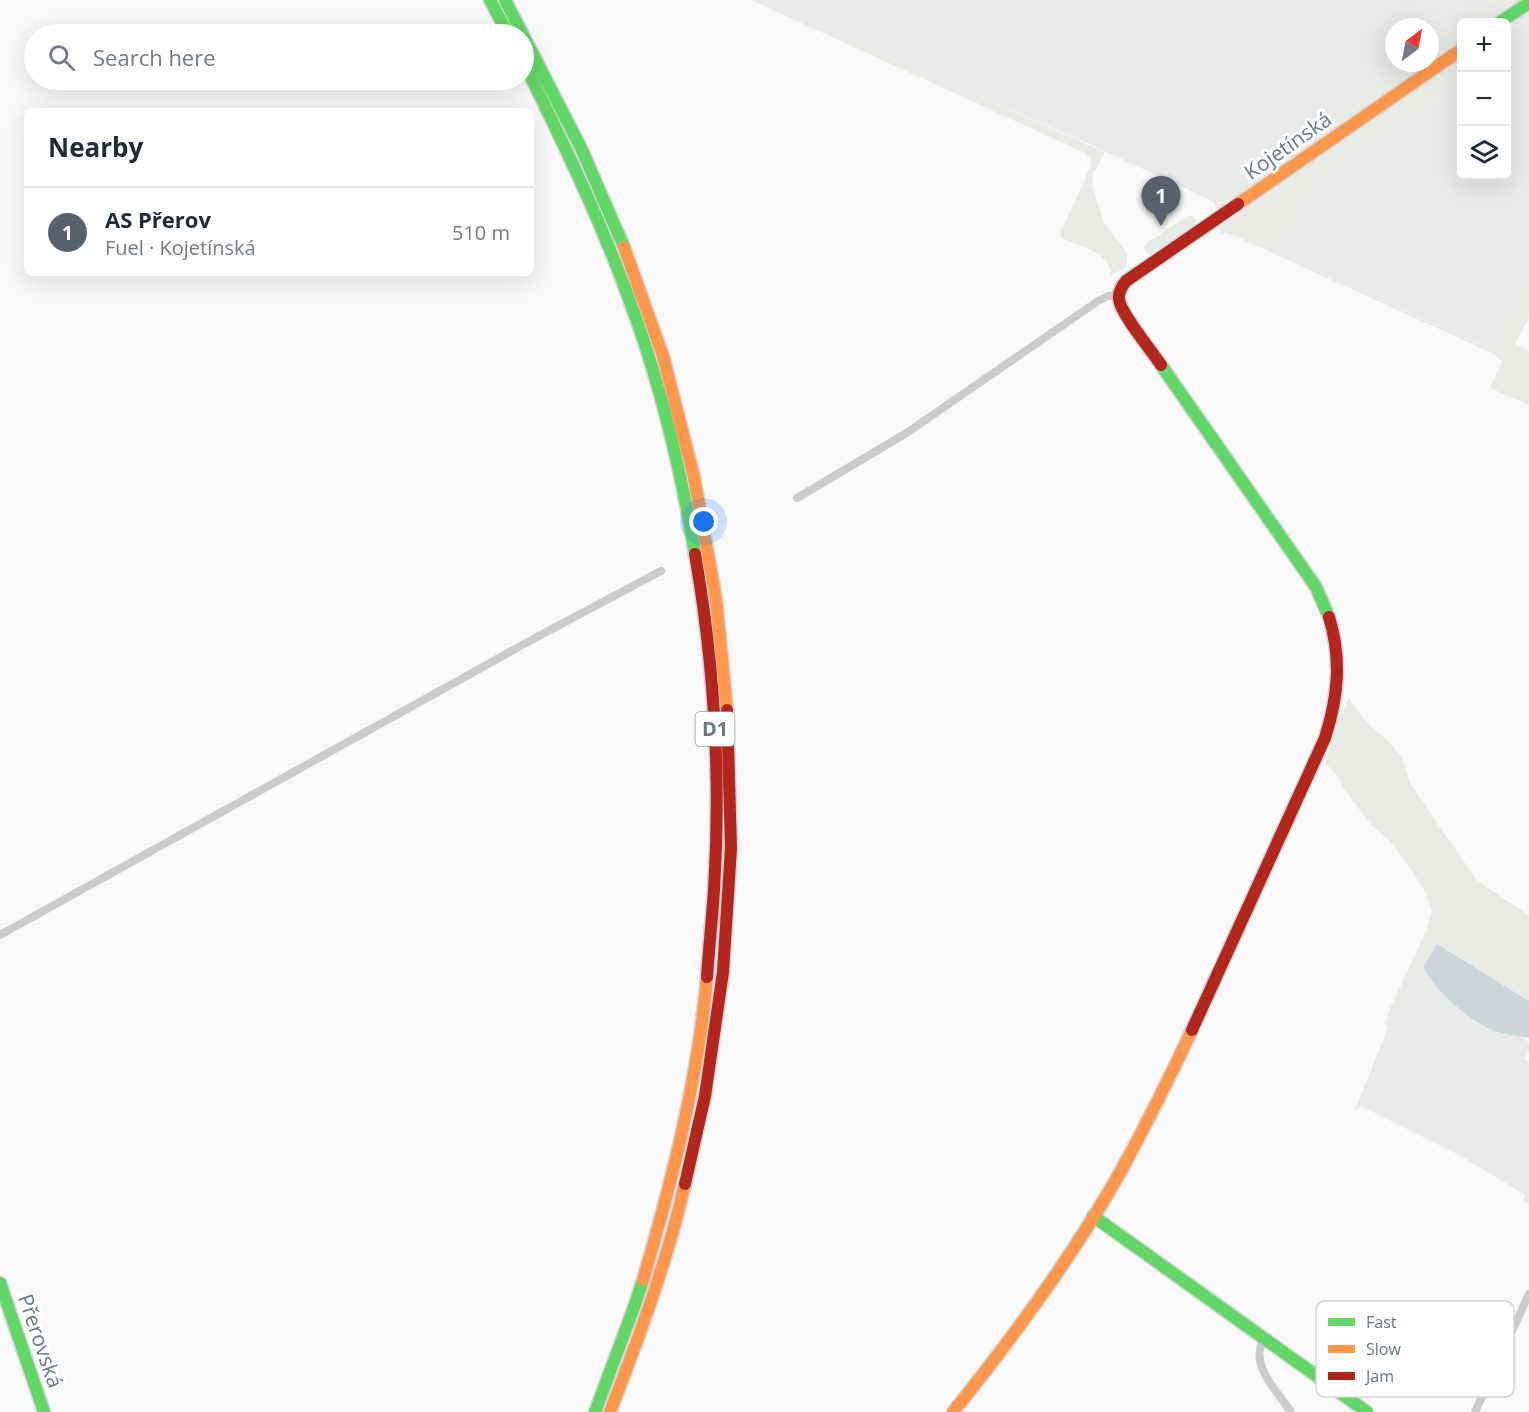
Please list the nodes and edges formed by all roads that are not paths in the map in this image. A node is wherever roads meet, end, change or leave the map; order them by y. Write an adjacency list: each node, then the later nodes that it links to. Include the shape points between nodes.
1 (490, 0): 5 (main road)
2 (505, 0): 6 (main road, D1)
3 (1529, 3): 4 (main road)
4 (1506, 18)
5 (503, 24)
6 (518, 24)
7 (1457, 52): 10 (main road, Kojetínská, via 1123,284)
8 (534, 55): 24 (main road, D1, via 594,174 622,240 665,366 686,439 711,561 727,696 730,871 713,1048 678,1216)
9 (534, 83): 23 (main road, D1, via 594,209 646,348 691,532 704,608 715,729 715,886 710,966 696,1069 667,1204)
10 (1119, 295): 11 (street, via 1100,299 905,434); 14 (main road, via 1123,310 1316,587 1334,632 1339,677 1334,715 1312,770 1178,1060)
11 (797, 498)
12 (662, 571): 13 (street)
13 (0, 935)
14 (1093, 1216): 18 (main road); 25 (main road, via 1032,1309)
15 (0, 1283): 22 (main road, Přerovská)
16 (1529, 1294): 17 (street)
17 (1514, 1327)
18 (1264, 1340): 19 (main road); 26 (street, via 1259,1351 1260,1363)
19 (1316, 1376)
20 (1346, 1397): 27 (main road)
21 (1482, 1397): 28 (street)
22 (44, 1412)
23 (595, 1412)
24 (610, 1412)
25 (953, 1412)
26 (1291, 1412)
27 (1367, 1412)
28 (1475, 1412)

